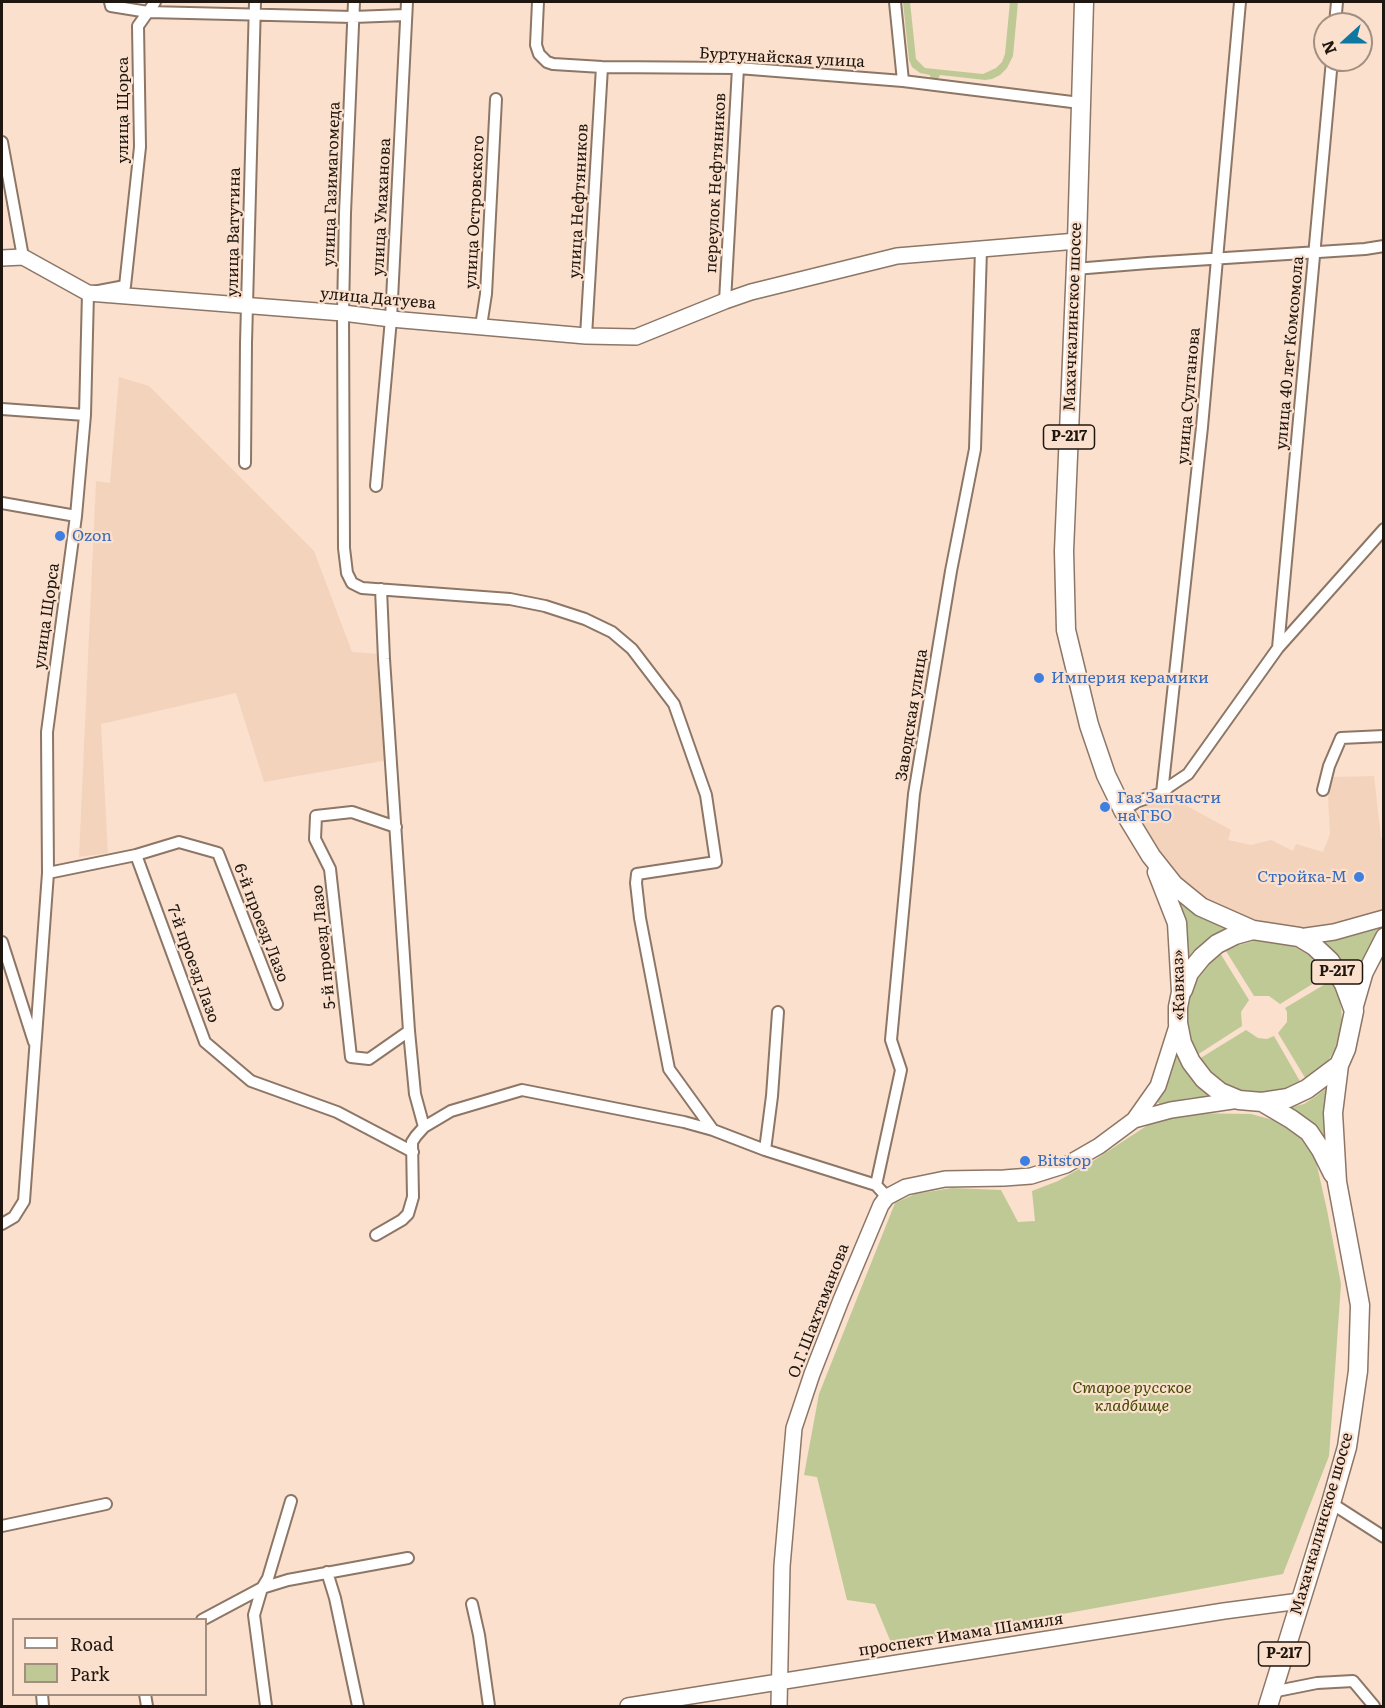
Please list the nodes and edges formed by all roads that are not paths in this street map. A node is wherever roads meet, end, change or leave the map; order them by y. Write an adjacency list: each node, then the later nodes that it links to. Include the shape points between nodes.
1 (154, 2): 10 (street, улица Щорса)
2 (255, 2): 11 (street, улица Ватутина)
3 (354, 2): 13 (street, улица Газимагомеда)
4 (407, 2): 12 (street, улица Умаханова)
5 (538, 2): 14 (street, Буртунайская улица, via 539,54 554,64)
6 (895, 2): 17 (street)
7 (1084, 2): 19 (highway, Махачкалинское шоссе / Р-217)
8 (1240, 2): 27 (street, улица Султанова)
9 (111, 4): 10 (street)
10 (148, 12): 11 (street); 29 (street, улица Щорса, via 138,26 140,147 125,286)
11 (255, 14): 13 (street); 31 (street, улица Ватутина)
12 (406, 15): 13 (street); 33 (street, улица Умаханова)
13 (353, 16): 32 (street, улица Газимагомеда)
14 (602, 67): 15 (street, Буртунайская улица); 35 (street, улица Нефтяников)
15 (738, 68): 17 (street, Буртунайская улица); 30 (street, переулок Нефтяников)
16 (1331, 72): 24 (street, улица 40 лет Комсомола)
17 (903, 81): 19 (street, Буртунайская улица)
18 (496, 99): 34 (street, улица Островского)
19 (1080, 103): 21 (highway, Махачкалинское шоссе / Р-217)
20 (2, 142): 25 (street)
21 (1077, 241): 23 (main road, улица Датуева); 28 (highway, Махачкалинское шоссе / Р-217)
22 (1383, 246): 24 (street)
23 (981, 249): 30 (main road, улица Датуева, via 897,256); 74 (street, Заводская улица, via 975,449 914,794 891,1041 901,1070)
24 (1314, 253): 27 (street); 44 (street, улица 40 лет Комсомола)
25 (23, 257): 26 (main road); 29 (main road, улица Датуева)
26 (2, 258)
27 (1217, 258): 28 (street); 47 (street, улица Султанова)
28 (1075, 269): 48 (highway, Махачкалинское шоссе / Р-217, via 1064,551 1066,630 1089,725)
29 (88, 292): 31 (main road, улица Датуева); 37 (street, улица Щорса)
30 (725, 301): 35 (main road, улица Датуева, via 636,337)
31 (247, 305): 32 (main road, улица Датуева); 38 (street, улица Ватутина)
32 (343, 313): 33 (main road, улица Датуева); 43 (street, улица Газимагомеда, via 347,573 352,583 362,588)
33 (391, 319): 34 (main road, улица Датуева); 39 (street, улица Умаханова)
34 (481, 326): 35 (main road, улица Датуева)
35 (585, 336)
36 (2, 409): 37 (street)
37 (85, 415): 41 (street, улица Щорса)
38 (245, 463)
39 (376, 486)
40 (2, 503): 41 (street)
41 (76, 516): 52 (street, улица Щорса, via 47,732)
42 (1383, 529): 44 (street)
43 (381, 589): 49 (street); 70 (street, via 510,599 585,619 612,632 632,649 674,704 706,795 716,862 637,874 636,882 669,1069)
44 (1278, 648): 47 (street, via 1188,774)
45 (1383, 736): 46 (street, via 1341,738)
46 (1323, 790)
47 (1162, 793): 48 (street)
48 (1123, 810): 51 (highway, Махачкалинское шоссе / Р-217)
49 (396, 827): 63 (street); 63 (street, 5-й проезд Лазо, via 352,812 316,816 315,839 330,869 351,1057 369,1059)
50 (136, 855): 52 (street); 59 (street, 6-й проезд Лазо, via 179,842 218,853); 72 (street, 7-й проезд Лазо, via 205,1042 251,1081 337,1112)
51 (1151, 856): 54 (highway, Махачкалинское шоссе / Р-217, via 1188,898); 58 (highway, «Кавказ» / Р-217, via 1177,923)
52 (48, 873): 64 (street, улица Щорса)
53 (1383, 918): 56 (main road, Р-217)
54 (1253, 930): 56 (highway, Махачкалинское шоссе / Р-217); 58 (highway, Р-217, via 1217,944 1202,957)
55 (1383, 936): 60 (main road, Р-217, via 1365,973)
56 (1299, 937): 60 (highway, Махачкалинское шоссе / Р-217, via 1330,961)
57 (2, 942): 64 (street)
58 (1182, 992): 62 (highway, «Кавказ» / Р-217)
59 (277, 1004)
60 (1354, 1011): 65 (highway, Махачкалинское шоссе / Р-217)
61 (778, 1012): 71 (street)
62 (1178, 1023): 66 (highway, «Кавказ» / Р-217, via 1182,1043 1197,1071 1220,1092); 68 (main road, Р-217, via 1158,1086)
63 (409, 1031): 69 (street, via 415,1094)
64 (36, 1048): 76 (street, улица Щорса, via 24,1201 14,1217)
65 (1339, 1065): 67 (highway, Р-217, via 1307,1089 1288,1098); 73 (highway, Махачкалинское шоссе / Р-217, via 1333,1113)
66 (1239, 1100): 67 (highway, «Кавказ» / Р-217); 68 (main road, Р-217)
67 (1262, 1102): 73 (highway, «Кавказ» / Р-217, via 1309,1132)
68 (1134, 1120): 75 (main road, via 1066,1165 1031,1176 945,1179 906,1186)
69 (424, 1127): 70 (street, via 451,1111 522,1090); 72 (street, via 412,1142)
70 (713, 1130): 71 (street)
71 (765, 1150): 74 (street)
72 (413, 1152): 77 (street, via 408,1214)
73 (1337, 1182): 79 (highway, Махачкалинское шоссе / Р-217, via 1360,1305 1358,1371 1347,1447)
74 (876, 1185): 75 (street)
75 (887, 1197): 89 (main road, О.Г.Шахтаманова, via 880,1205 841,1300 794,1428 782,1566)
76 (2, 1224)
77 (376, 1235)
78 (291, 1502): 85 (street)
79 (1331, 1503): 82 (street); 86 (highway, Махачкалинское шоссе / Р-217)
80 (106, 1504): 81 (street)
81 (2, 1526)
82 (1383, 1537)
83 (408, 1558): 84 (street)
84 (327, 1572): 85 (street); 92 (street)
85 (262, 1588): 88 (street); 91 (street, via 254,1615)
86 (1300, 1601): 89 (main road, проспект Имама Шамиля); 90 (highway, Махачкалинское шоссе / Р-217)
87 (472, 1604): 93 (street)
88 (206, 1618)
89 (778, 1683): 94 (main road, проспект Имама Шамиля); 95 (main road, О.Г.Шахтаманова)
90 (1270, 1699): 96 (street, via 1317,1683 1353,1681)
91 (266, 1707)
92 (358, 1707)
93 (489, 1707)
94 (628, 1707)
95 (779, 1707)
96 (1374, 1707)

